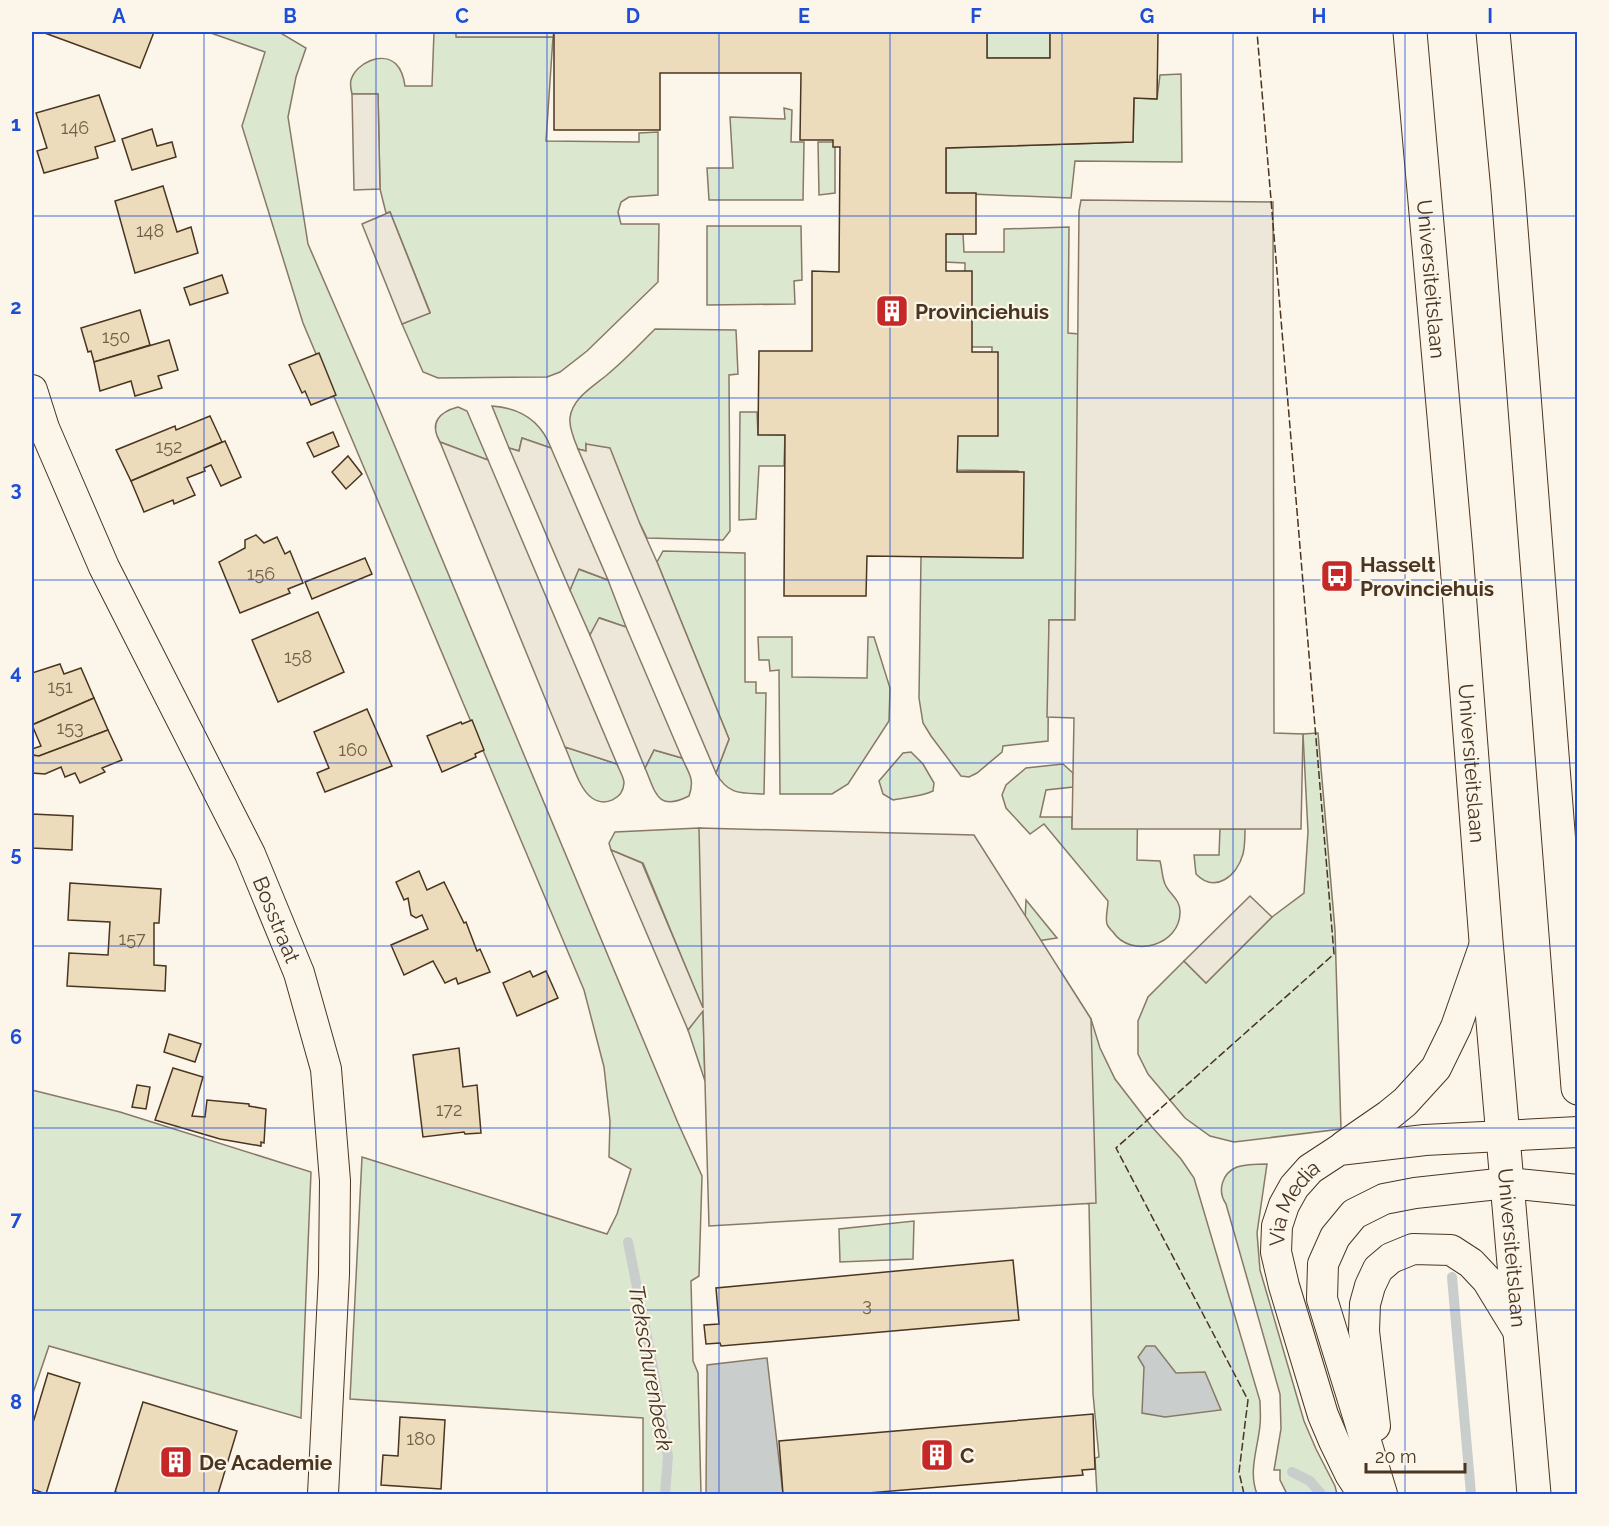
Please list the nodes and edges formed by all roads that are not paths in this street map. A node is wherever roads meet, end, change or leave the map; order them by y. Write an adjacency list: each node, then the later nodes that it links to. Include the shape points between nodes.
1 (1410, 32): 4 (highway, Universiteitslaan)
2 (1493, 32): 5 (highway)
3 (32, 390): 13 (street, Bosstraat, via 44,428 104,567 250,854 299,972 326,1069 335,1181)
4 (1486, 941): 8 (highway, Universiteitslaan); 9 (street, via 1456,1027 1436,1068 1402,1104)
5 (1572, 964): 6 (highway)
6 (1578, 1088)
7 (1578, 1132): 8 (street, Via Media)
8 (1503, 1136): 9 (street, Via Media); 10 (highway, Universiteitslaan)
9 (1339, 1150): 14 (street, Via Media, via 1310,1168 1294,1187 1277,1226 1276,1252 1323,1415)
10 (1507, 1183): 11 (street, Via Media); 12 (highway, Universiteitslaan); 15 (street, Via Media, via 1384,1199 1354,1214 1335,1237 1323,1264 1322,1299)
11 (1578, 1190)
12 (1520, 1334): 15 (street, Via Media, via 1487,1280 1451,1250 1413,1249 1391,1258 1378,1269 1365,1304 1364,1331); 16 (highway, Universiteitslaan)
13 (322, 1494)
14 (1363, 1494)
15 (1382, 1494)
16 (1534, 1494)

